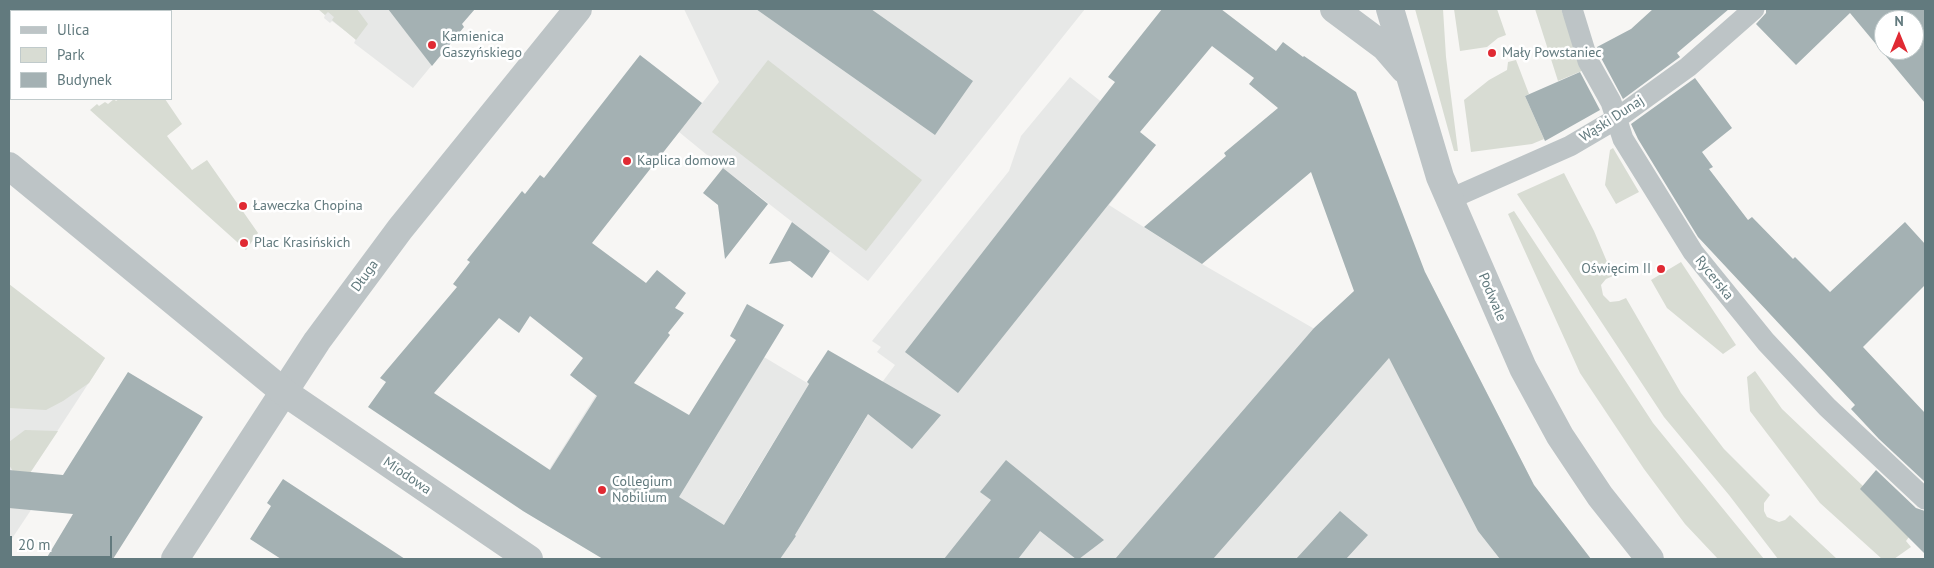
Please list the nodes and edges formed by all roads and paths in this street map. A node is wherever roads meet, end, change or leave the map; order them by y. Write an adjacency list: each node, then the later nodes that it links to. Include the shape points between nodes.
1 (578, 9): 10 (street, Długa, via 400,229 317,341)
2 (1334, 9): 6 (street, via 1385,46)
3 (1390, 9): 6 (street, Podwale)
4 (1572, 9): 7 (street, Rycerska, via 1588,61 1611,102)
5 (1754, 9): 7 (street, Wąski Dunaj, via 1688,67)
6 (1410, 76): 9 (street, Podwale, via 1440,177)
7 (1616, 119): 9 (street, Wąski Dunaj, via 1570,146); 11 (street, Rycerska, via 1623,139 1692,252 1766,342 1827,407)
8 (9, 166): 10 (street)
9 (1450, 199): 14 (street, Podwale, via 1522,368 1600,496)
10 (284, 392): 12 (street, Długa); 13 (street, Miodowa)
11 (1925, 499)
12 (175, 559)
13 (529, 559)
14 (1650, 559)

